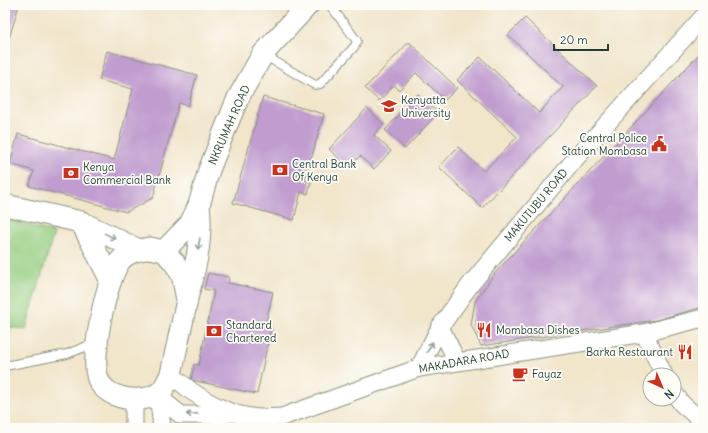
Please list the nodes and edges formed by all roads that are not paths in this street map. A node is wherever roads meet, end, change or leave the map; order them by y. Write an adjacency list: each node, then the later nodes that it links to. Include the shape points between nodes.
1 (308, 5): 4 (street, NKRUMAH ROAD)
2 (330, 5): 4 (lane, via 357,41 320,84 315,85)
3 (703, 18): 13 (street, MAKUTUBU ROAD, via 576,158 470,285)
4 (263, 54): 6 (street, NKRUMAH ROAD, via 238,98 209,170)
5 (5, 205): 7 (street)
6 (199, 205): 9 (street, NKRUMAH ROAD, via 190,224); 11 (street, one-way to 11, via 200,240)
7 (81, 222): 8 (street, one-way to 8); 10 (street)
8 (139, 250): 9 (street, via 150,248); 10 (street, via 120,261)
9 (164, 251): 11 (street, via 182,275)
10 (110, 279): 15 (street)
11 (187, 300): 20 (street)
12 (703, 318): 14 (street, MAKADARA ROAD)
13 (440, 327): 16 (street); 19 (street, MAKUTUBU ROAD, one-way to 13)
14 (644, 333): 16 (street, MAKADARA ROAD); 18 (street)
15 (96, 343): 17 (lane, via 67,354); 22 (street, via 98,379 104,388 123,398)
16 (457, 361): 19 (street, MAKADARA ROAD)
17 (5, 366)
18 (660, 367)
19 (418, 368): 24 (street, MAKADARA ROAD, via 282,417 260,418)
20 (171, 374): 21 (street); 24 (street, MAKADARA ROAD, via 192,392)
21 (159, 393): 22 (street); 24 (street, MAKADARA ROAD, one-way to 21, via 181,415 166,403); 27 (street)
22 (134, 399): 26 (street)
23 (682, 404): 25 (street)
24 (231, 413)
25 (703, 422)
26 (134, 428)
27 (162, 428)

